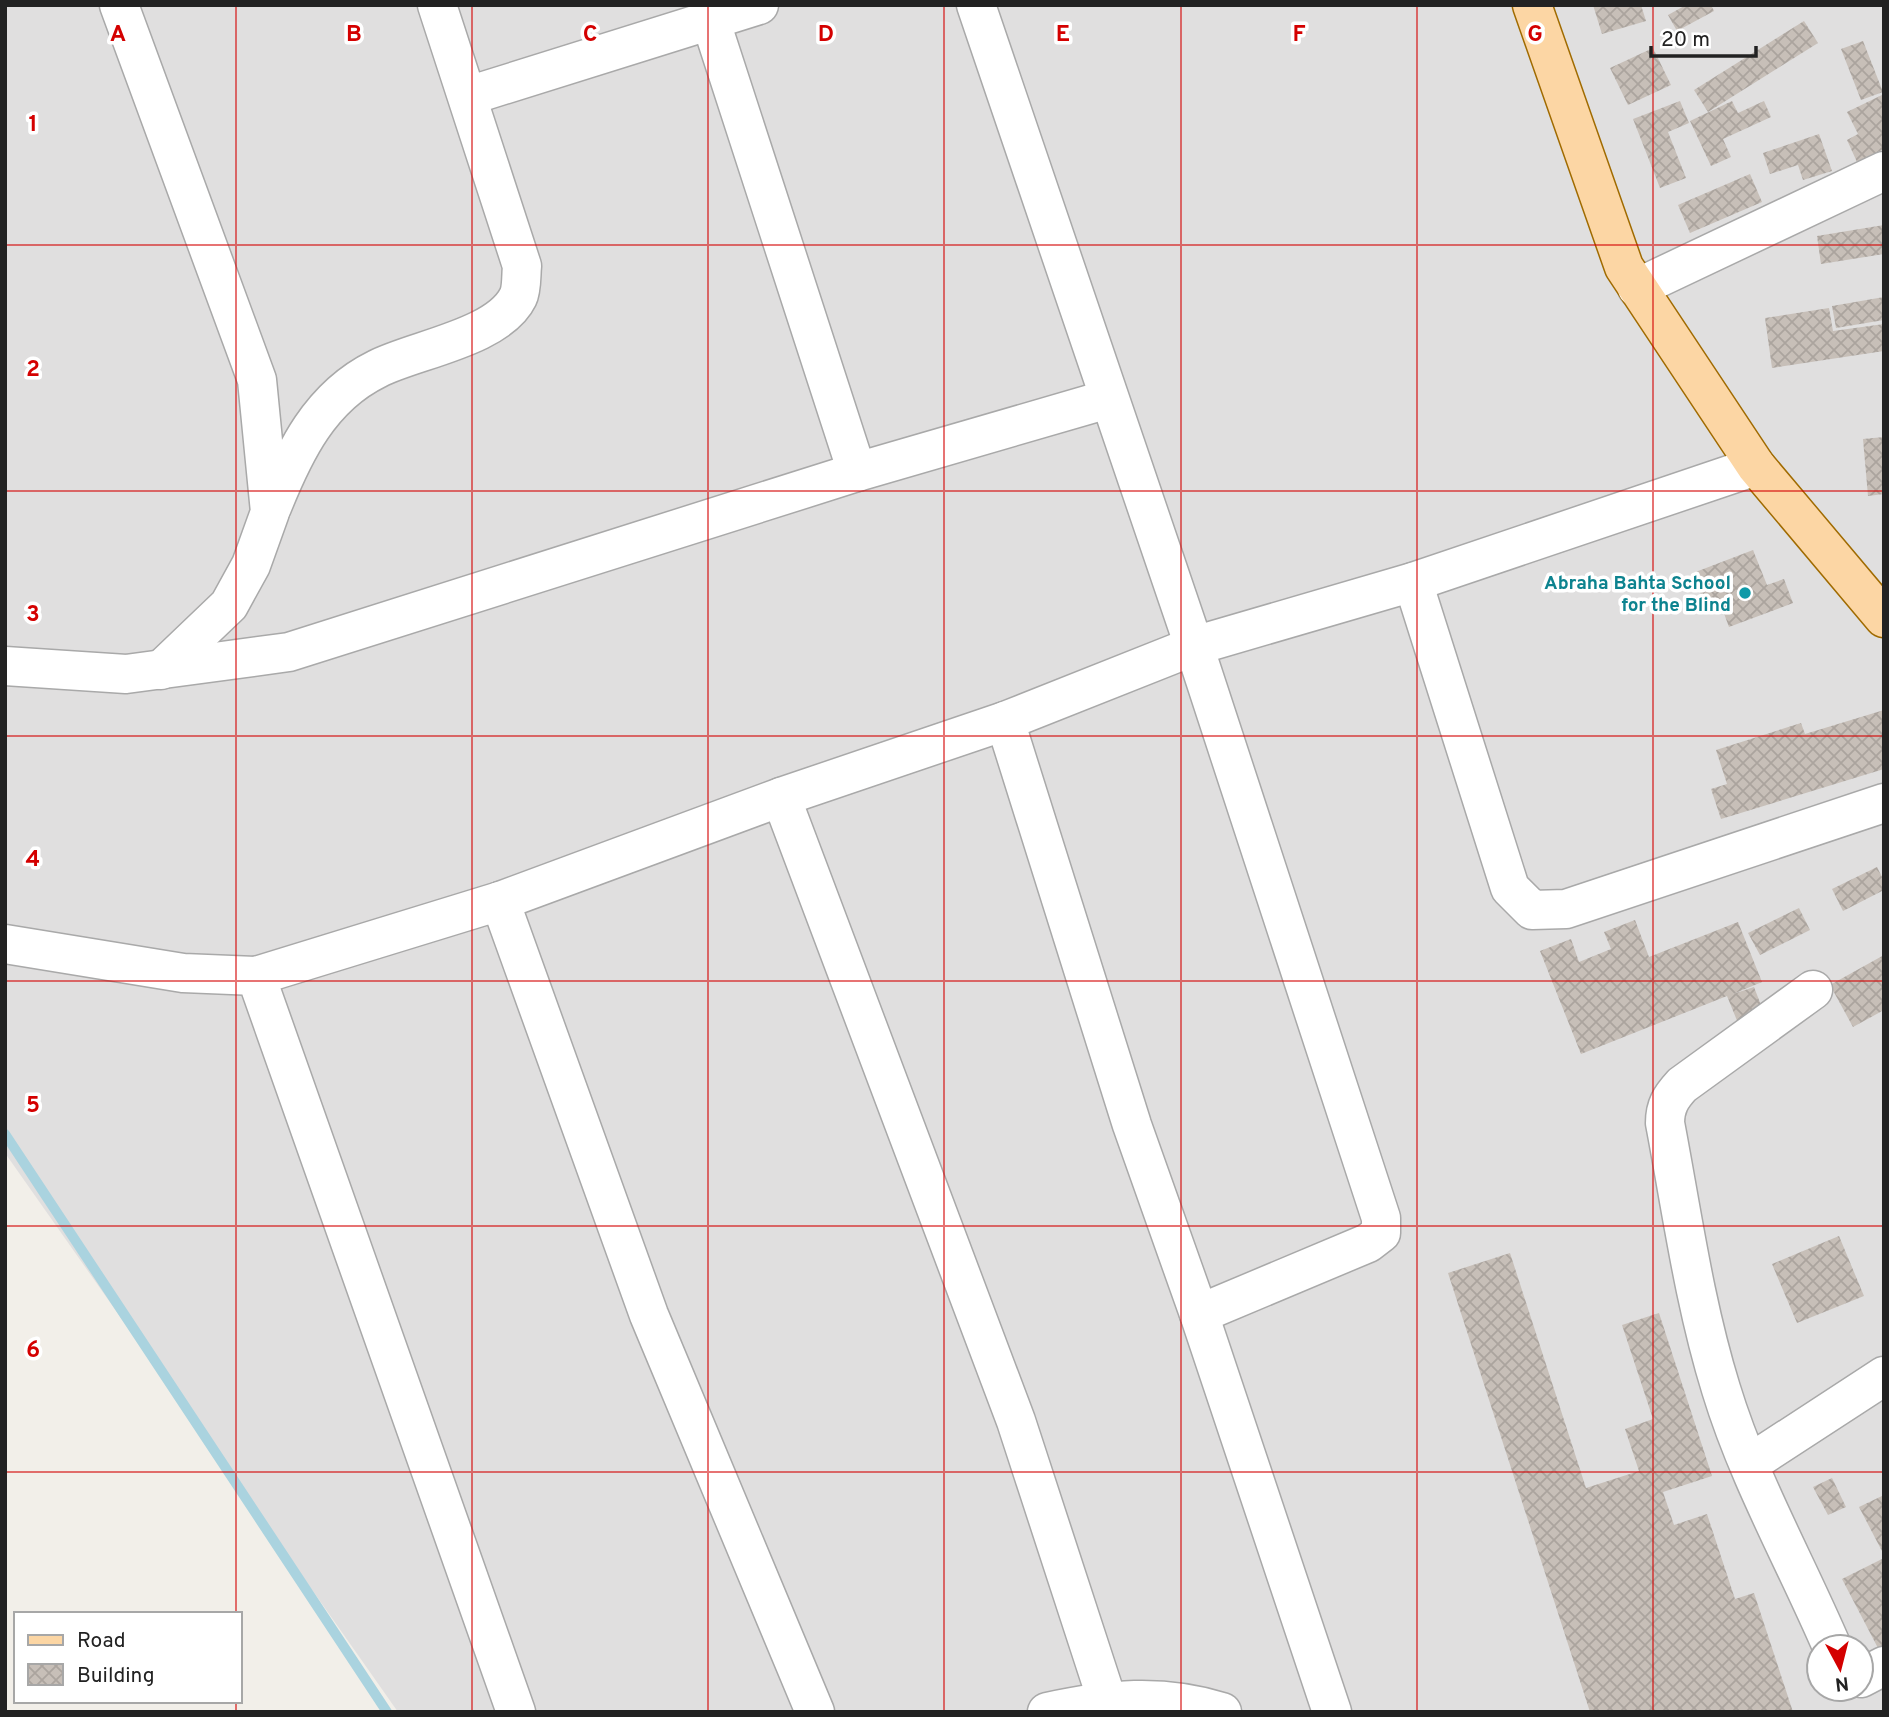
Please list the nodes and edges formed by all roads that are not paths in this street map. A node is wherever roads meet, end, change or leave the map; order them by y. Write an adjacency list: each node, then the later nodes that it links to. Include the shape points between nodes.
1 (119, 5): 13 (street, via 257,380)
2 (438, 5): 7 (street)
3 (759, 5): 6 (street)
4 (975, 5): 10 (street)
5 (1532, 5): 9 (main road, via 1612,240)
6 (711, 22): 7 (street); 12 (street)
7 (468, 96): 13 (street, via 522,266 519,296 504,316 435,350 376,369 345,393 310,426)
8 (1884, 171): 9 (street)
9 (1637, 288): 11 (main road)
10 (1108, 399): 12 (street); 16 (street)
11 (1756, 466): 14 (street); 15 (main road)
12 (857, 471): 18 (street, via 289,652)
13 (270, 512): 18 (street, via 251,565 229,605)
14 (1413, 582): 16 (street); 21 (street, via 1510,888 1532,910 1566,909)
15 (1884, 618)
16 (1194, 646): 19 (street); 26 (street, via 1381,1218 1381,1233 1368,1243)
17 (5, 666): 18 (street)
18 (144, 672)
19 (1004, 721): 20 (street); 26 (street, via 1132,1125)
20 (781, 797): 22 (street); 30 (street, via 1016,1421)
21 (1884, 803)
22 (500, 901): 24 (street); 32 (street, via 649,1315)
23 (5, 944): 24 (street, via 183,973)
24 (256, 976): 31 (street)
25 (1813, 990): 28 (street, via 1682,1084 1665,1111 1705,1332)
26 (1199, 1314): 35 (street)
27 (1884, 1376): 28 (street)
28 (1749, 1464): 29 (street)
29 (1826, 1633)
30 (1107, 1700): 33 (street); 34 (street, via 1151,1700)
31 (516, 1712)
32 (815, 1712)
33 (1047, 1712)
34 (1222, 1712)
35 (1332, 1712)

